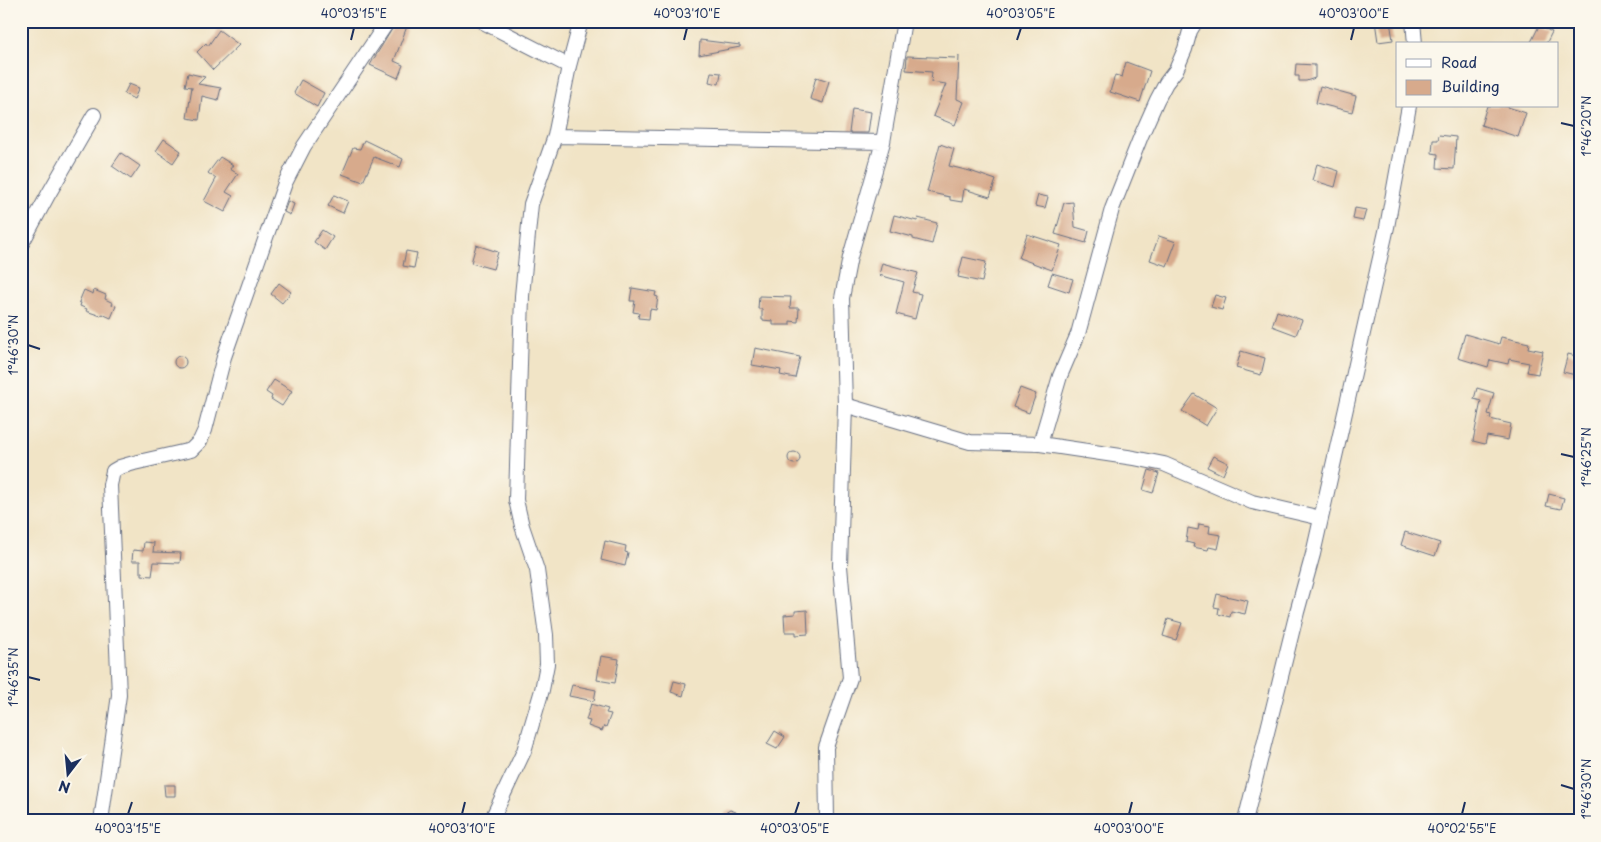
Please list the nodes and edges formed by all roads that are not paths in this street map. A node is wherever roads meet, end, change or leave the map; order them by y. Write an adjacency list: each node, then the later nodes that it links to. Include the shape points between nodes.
1 (388, 21): 17 (street, via 304,146 285,183 224,357 206,430 200,441 191,450 113,471 110,485 119,695)
2 (480, 21): 8 (street)
3 (581, 21): 8 (street)
4 (904, 21): 12 (street)
5 (1196, 21): 15 (street, via 1176,70 1157,100 1112,209 1078,334 1060,376)
6 (1413, 21): 7 (street)
7 (1415, 42)
8 (569, 66): 11 (street)
9 (1409, 108): 16 (street, via 1387,228)
10 (94, 115): 13 (street)
11 (555, 136): 12 (street); 18 (street, via 531,204 522,296 516,500 537,570 546,635 546,664 524,751)
12 (883, 142): 14 (street, via 850,257 842,298)
13 (21, 245)
14 (844, 404): 15 (street, via 970,442); 19 (street, via 840,566 850,678 826,747)
15 (1040, 444): 16 (street, via 1164,464 1252,502)
16 (1321, 518): 20 (street)
17 (102, 821)
18 (491, 821)
19 (827, 821)
20 (1245, 821)

